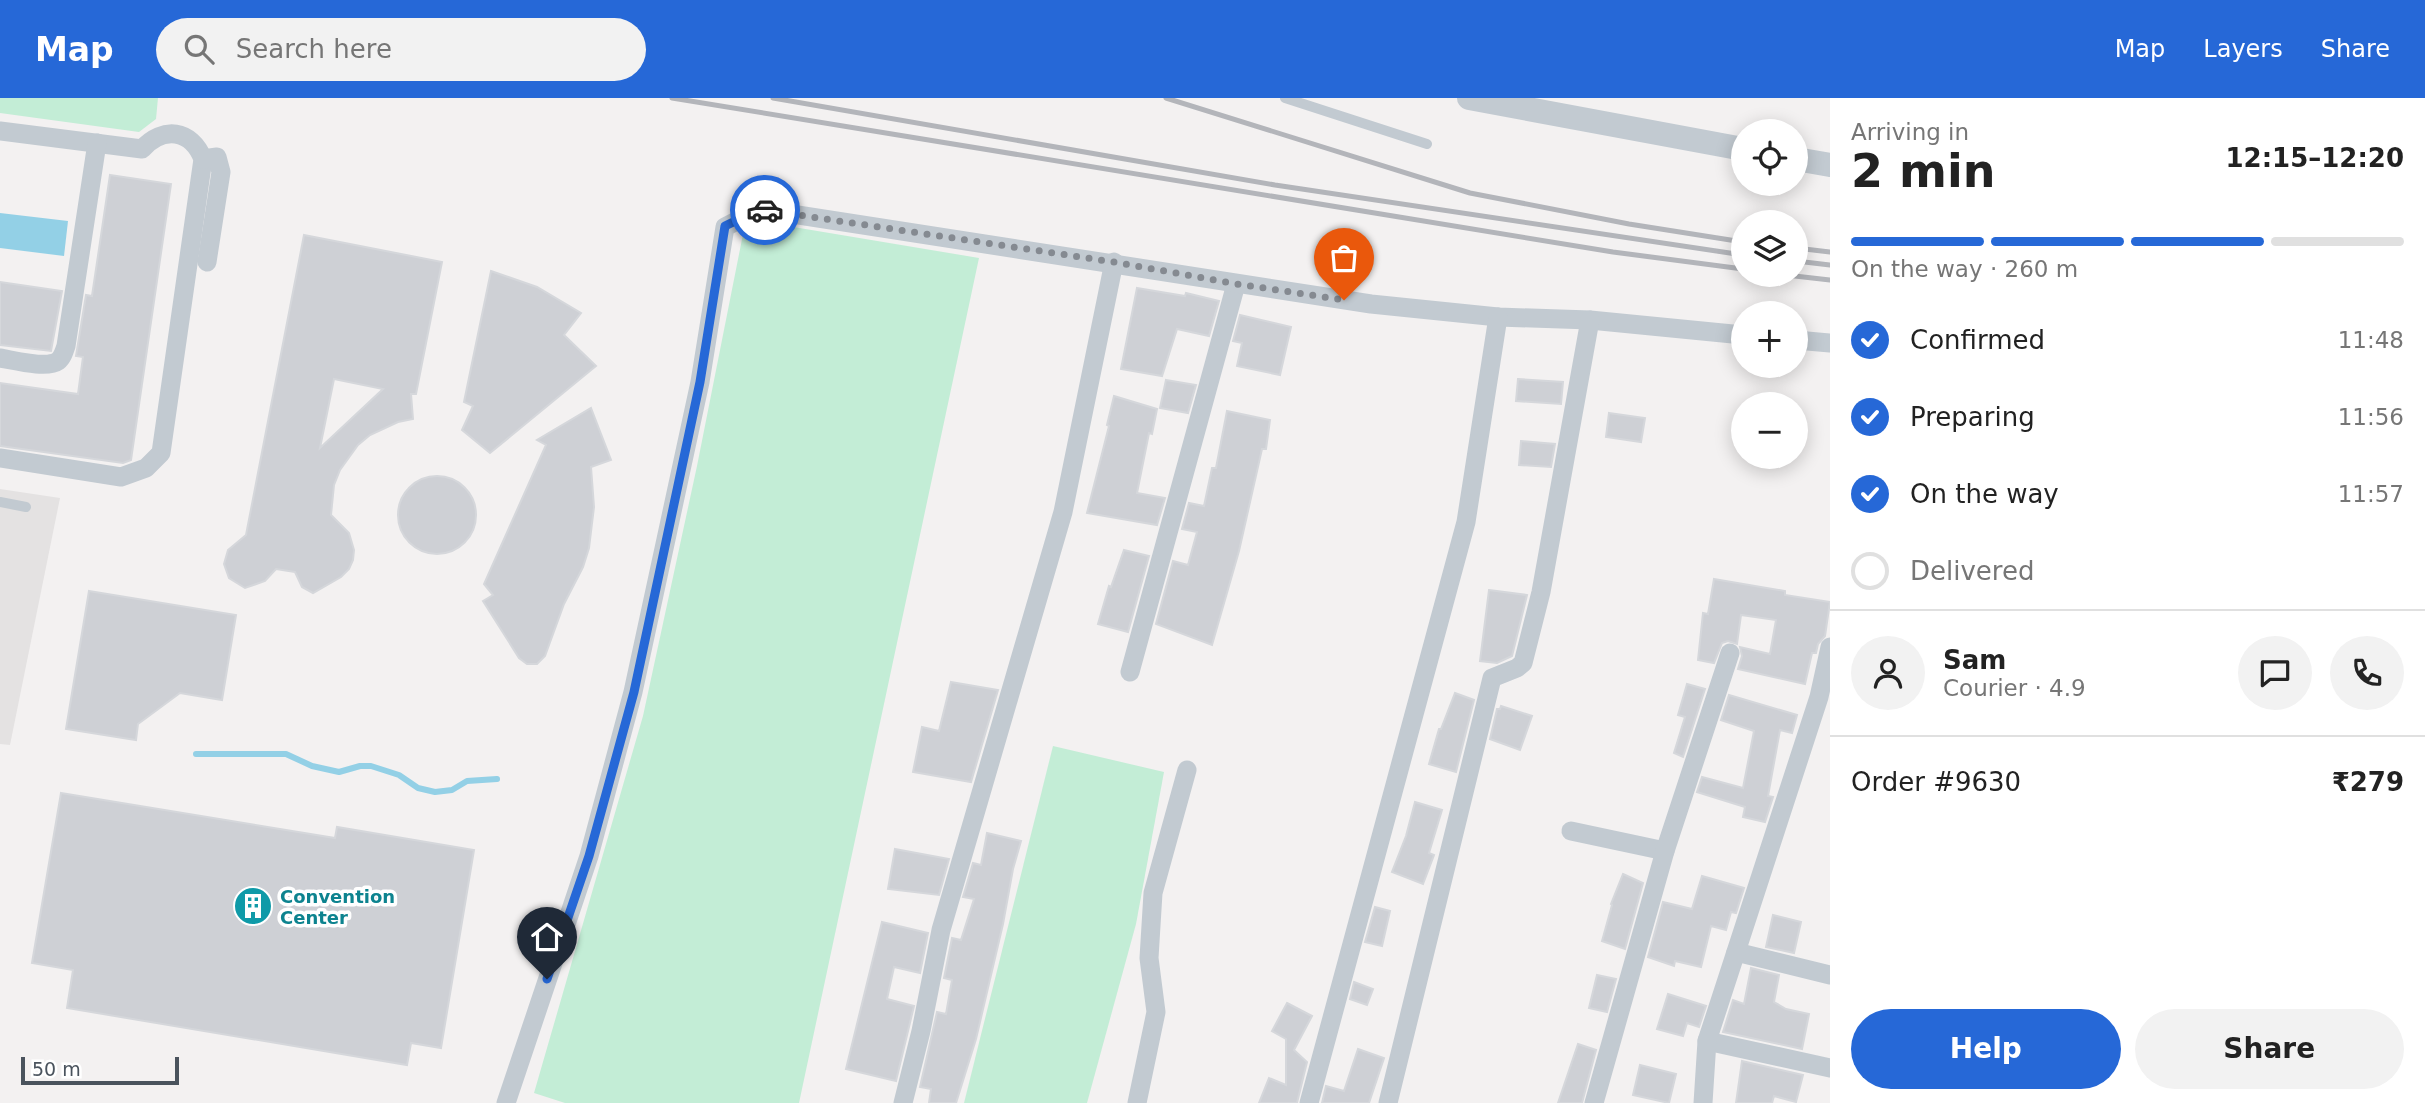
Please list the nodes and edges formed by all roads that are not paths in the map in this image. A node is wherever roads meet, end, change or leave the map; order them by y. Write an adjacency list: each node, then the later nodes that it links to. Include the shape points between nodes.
1 (1285, 98): 5 (lane)
2 (1469, 98): 6 (street)
3 (0, 131): 4 (street)
4 (97, 143): 7 (street, via 142,149 157,136 176,134 193,143); 18 (street, via 64,353 53,364)
5 (1427, 144)
6 (1731, 147)
7 (203, 159): 10 (street, via 216,157 221,172); 19 (street, via 161,453 146,468 121,477)
8 (1808, 161): 9 (street)
9 (1830, 165)
10 (207, 262)
11 (1114, 262): 12 (street); 32 (street, via 760,209 725,226 700,382 634,692 589,856); 33 (street, via 1063,512 941,930)
12 (1237, 284): 13 (street); 24 (street)
13 (1498, 317): 14 (street); 35 (street, via 1465,522)
14 (1590, 320): 15 (street); 36 (street, via 1541,592 1523,663 1492,678)
15 (1731, 334)
16 (1808, 341): 17 (street)
17 (1830, 343)
18 (0, 358)
19 (0, 458)
20 (0, 502): 21 (lane)
21 (26, 507)
22 (1830, 647): 28 (street, via 1819,697)
23 (1730, 653): 27 (street)
24 (1130, 672)
25 (1187, 770): 34 (street, via 1153,892 1149,958 1156,1012)
26 (1572, 831): 27 (street)
27 (1665, 851): 37 (street)
28 (1736, 952): 29 (street); 30 (street)
29 (1830, 975)
30 (1707, 1041): 31 (street); 38 (street)
31 (1830, 1068)
32 (506, 1103)
33 (903, 1103)
34 (1137, 1103)
35 (1309, 1103)
36 (1388, 1103)
37 (1594, 1103)
38 (1703, 1103)

